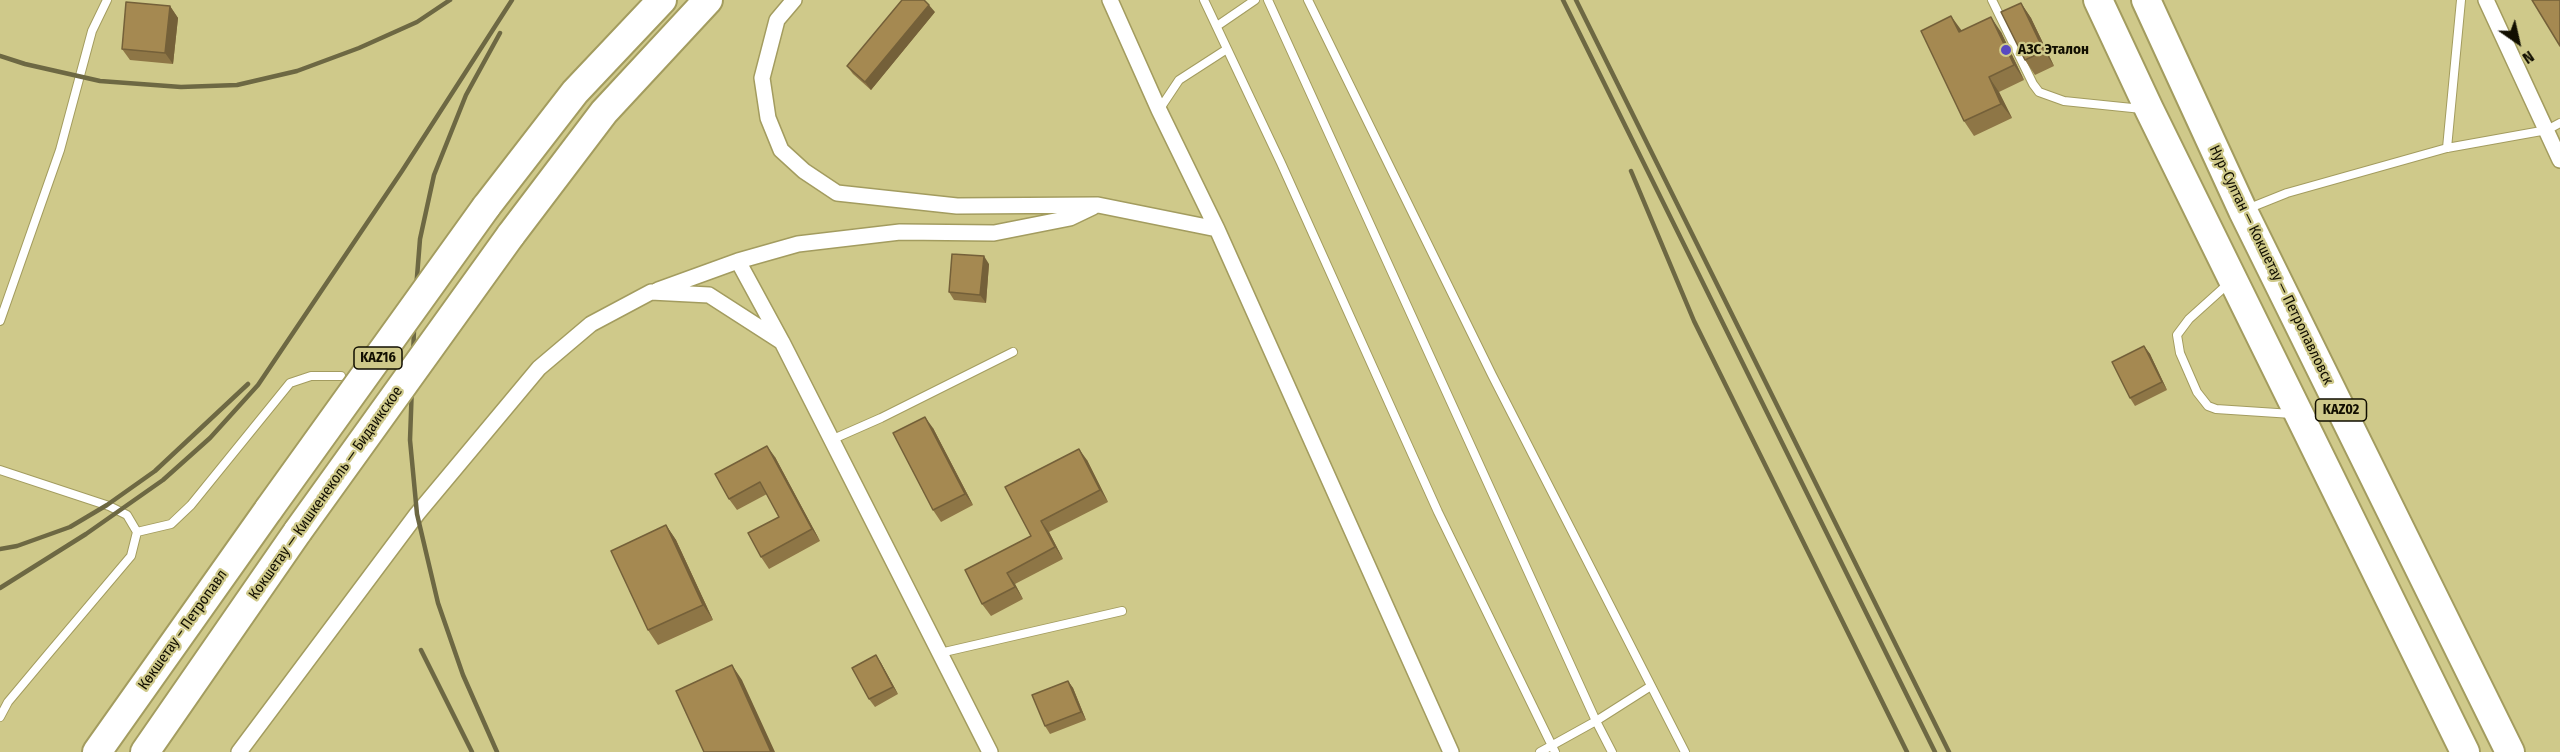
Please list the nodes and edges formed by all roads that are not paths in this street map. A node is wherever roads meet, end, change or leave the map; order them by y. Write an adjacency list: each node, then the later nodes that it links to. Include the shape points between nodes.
1 (107, 0): 30 (lane, via 92,31 60,150)
2 (662, 0): 44 (highway, Көкшетау – Петропавл / KAZ16, bridge, via 575,92 486,207)
3 (708, 0): 45 (highway, Кокшетау — Кишкенеколь — Бидаикское / KAZ16, bridge, via 604,112 510,236)
4 (794, 0): 24 (street, via 777,20 762,78 768,118 782,150 804,171 837,193 957,206)
5 (1110, 0): 20 (street)
6 (1204, 0): 16 (lane)
7 (1255, 0): 16 (lane)
8 (1268, 0): 42 (lane)
9 (1308, 0): 40 (lane, via 1492,375)
10 (1992, 0): 19 (lane, via 2039,92 2085,104)
11 (2098, 0): 19 (highway, KАZ02)
12 (2146, 0): 18 (highway, KАZ02)
13 (2163, 0): 18 (highway)
14 (2461, 0): 22 (lane)
15 (2486, 0): 21 (street)
16 (1216, 26): 17 (lane)
17 (1227, 48): 20 (lane, via 1179,80); 43 (lane, via 1438,512)
18 (2178, 67): 25 (highway, Нур-Султан — Кокшетау — Петропавловск / KАZ02)
19 (2149, 109): 28 (highway, KАZ02)
20 (1159, 110): 26 (street)
21 (2553, 126): 22 (lane); 23 (street)
22 (2447, 148): 25 (lane, via 2287,193)
23 (2560, 160)
24 (1098, 205): 26 (street); 27 (street, via 1070,218 994,233 900,232 798,244)
25 (2243, 211): 53 (highway, Нур-Султан — Кокшетау — Петропавловск / KАZ02)
26 (1217, 229): 48 (street)
27 (738, 261): 29 (street); 31 (street)
28 (2232, 280): 34 (highway, KАZ02); 34 (lane, via 2177,335 2180,353 2197,392 2208,406 2216,409)
29 (651, 292): 31 (street, via 709,296); 46 (street, via 591,324 539,368 417,514)
30 (0, 321)
31 (782, 342): 35 (street)
32 (1013, 352): 35 (lane)
33 (341, 375): 37 (lane, via 311,376 290,383 191,505 171,524)
34 (2298, 415): 52 (highway, KАZ02)
35 (830, 440): 39 (street)
36 (0, 470): 37 (lane, via 110,506 127,515)
37 (137, 532): 41 (lane, via 131,556 8,702)
38 (1122, 611): 39 (lane)
39 (939, 653): 47 (street)
40 (1651, 686): 42 (lane); 51 (lane)
41 (0, 717)
42 (1596, 722): 43 (lane); 50 (lane)
43 (1553, 750): 49 (lane)
44 (97, 752)
45 (145, 752)
46 (239, 752)
47 (990, 752)
48 (1451, 752)
49 (1540, 752)
50 (1612, 752)
51 (1685, 752)
52 (2465, 752)
53 (2510, 752)

